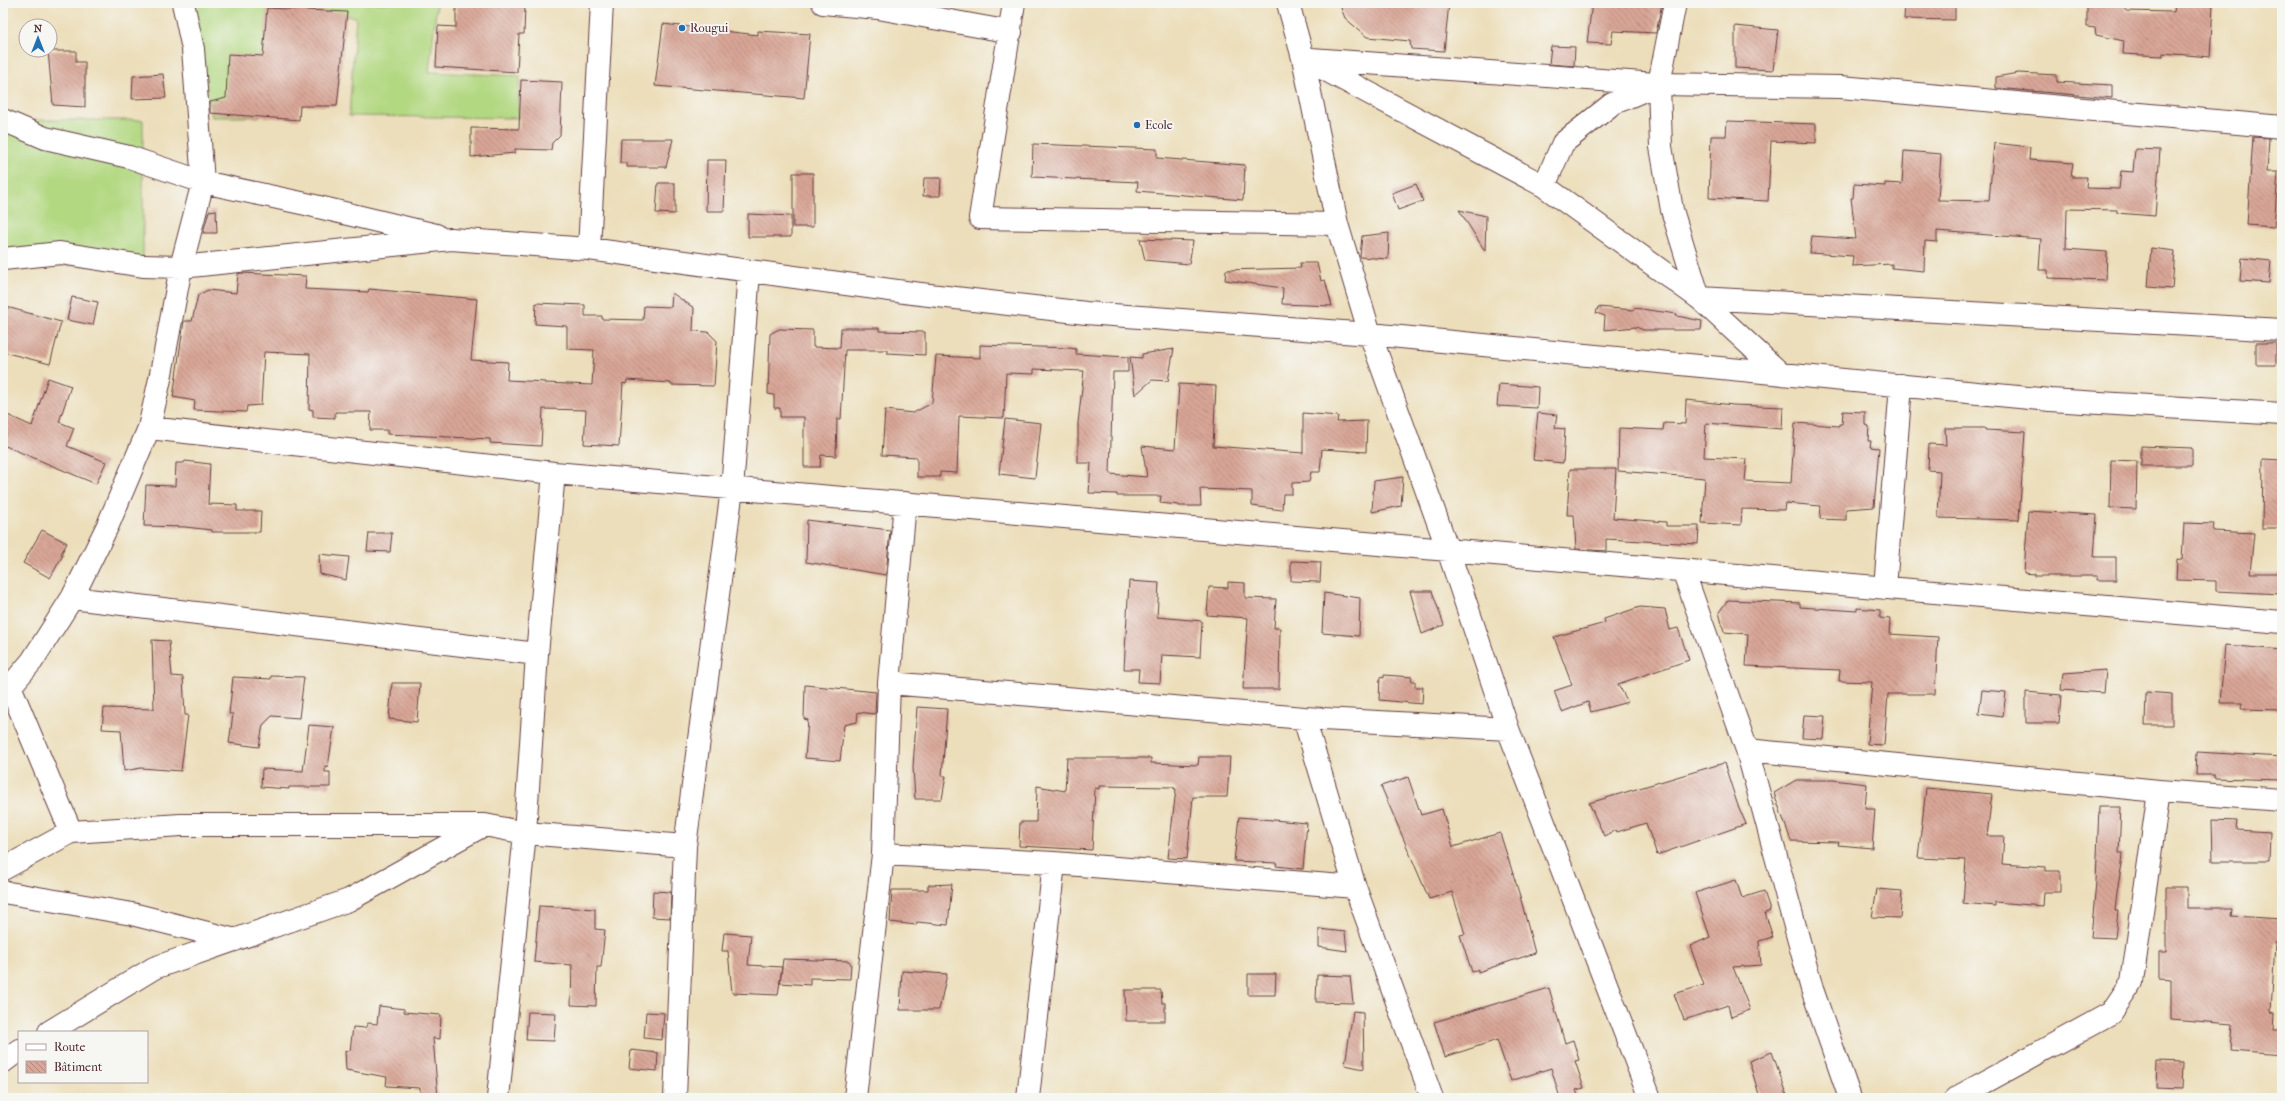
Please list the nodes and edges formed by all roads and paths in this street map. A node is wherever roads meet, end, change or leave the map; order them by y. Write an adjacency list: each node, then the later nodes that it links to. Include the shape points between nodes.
1 (183, 3): 12 (street, via 193,49)
2 (602, 3): 16 (street)
3 (823, 3): 7 (street, via 878,8)
4 (1014, 3): 7 (street)
5 (1288, 3): 8 (street)
6 (1675, 3): 9 (street)
7 (1011, 32): 14 (street, via 980,218)
8 (1303, 58): 9 (street); 13 (street); 14 (street)
9 (1659, 84): 11 (street, via 1855,88 2110,113); 13 (street, via 1612,104 1563,143); 20 (street, via 1661,148 1672,210)
10 (3, 120): 12 (street, via 45,138 129,157)
11 (2282, 126)
12 (203, 182): 15 (street); 18 (street)
13 (1544, 186): 20 (street)
14 (1337, 224): 22 (street)
15 (450, 239): 16 (street); 18 (street)
16 (589, 249): 19 (street)
17 (3, 259): 18 (street, via 60,253 143,266)
18 (181, 267): 26 (street)
19 (748, 272): 22 (street, via 1086,313); 28 (street)
20 (1699, 298): 21 (street); 23 (street)
21 (2282, 330)
22 (1370, 334): 23 (street); 30 (street)
23 (1780, 373): 24 (street)
24 (1901, 385): 25 (street, via 2050,400); 32 (street)
25 (2282, 414)
26 (148, 428): 27 (street); 33 (street, via 108,525)
27 (554, 473): 28 (street); 35 (street)
28 (732, 489): 29 (street); 46 (street)
29 (905, 504): 30 (street); 36 (street)
30 (1448, 550): 31 (street); 39 (street)
31 (1683, 570): 32 (street); 40 (street)
32 (1885, 588): 34 (street)
33 (72, 598): 35 (street); 37 (street, via 32,661)
34 (2282, 622)
35 (537, 654): 45 (street)
36 (889, 683): 38 (street); 47 (street)
37 (5, 688): 44 (street)
38 (1304, 718): 39 (street); 50 (street)
39 (1508, 729): 61 (street)
40 (1747, 750): 41 (street); 62 (street, via 1812,989)
41 (2159, 792): 42 (street); 63 (street, via 2132,982 2111,1013)
42 (2282, 800)
43 (485, 825): 44 (street, via 181,825); 45 (street); 52 (street, via 349,900)
44 (71, 832): 49 (street)
45 (525, 833): 46 (street); 56 (street)
46 (684, 846): 57 (street)
47 (883, 854): 48 (street); 58 (street)
48 (1054, 863): 50 (street); 59 (street)
49 (3, 869)
50 (1355, 888): 60 (street)
51 (3, 892): 52 (street, via 132,914)
52 (235, 940): 53 (street, via 154,968)
53 (51, 1031)
54 (18, 1051): 55 (street)
55 (3, 1062)
56 (498, 1098)
57 (676, 1098)
58 (854, 1098)
59 (1028, 1098)
60 (1432, 1098)
61 (1650, 1098)
62 (1850, 1098)
63 (1956, 1098)

